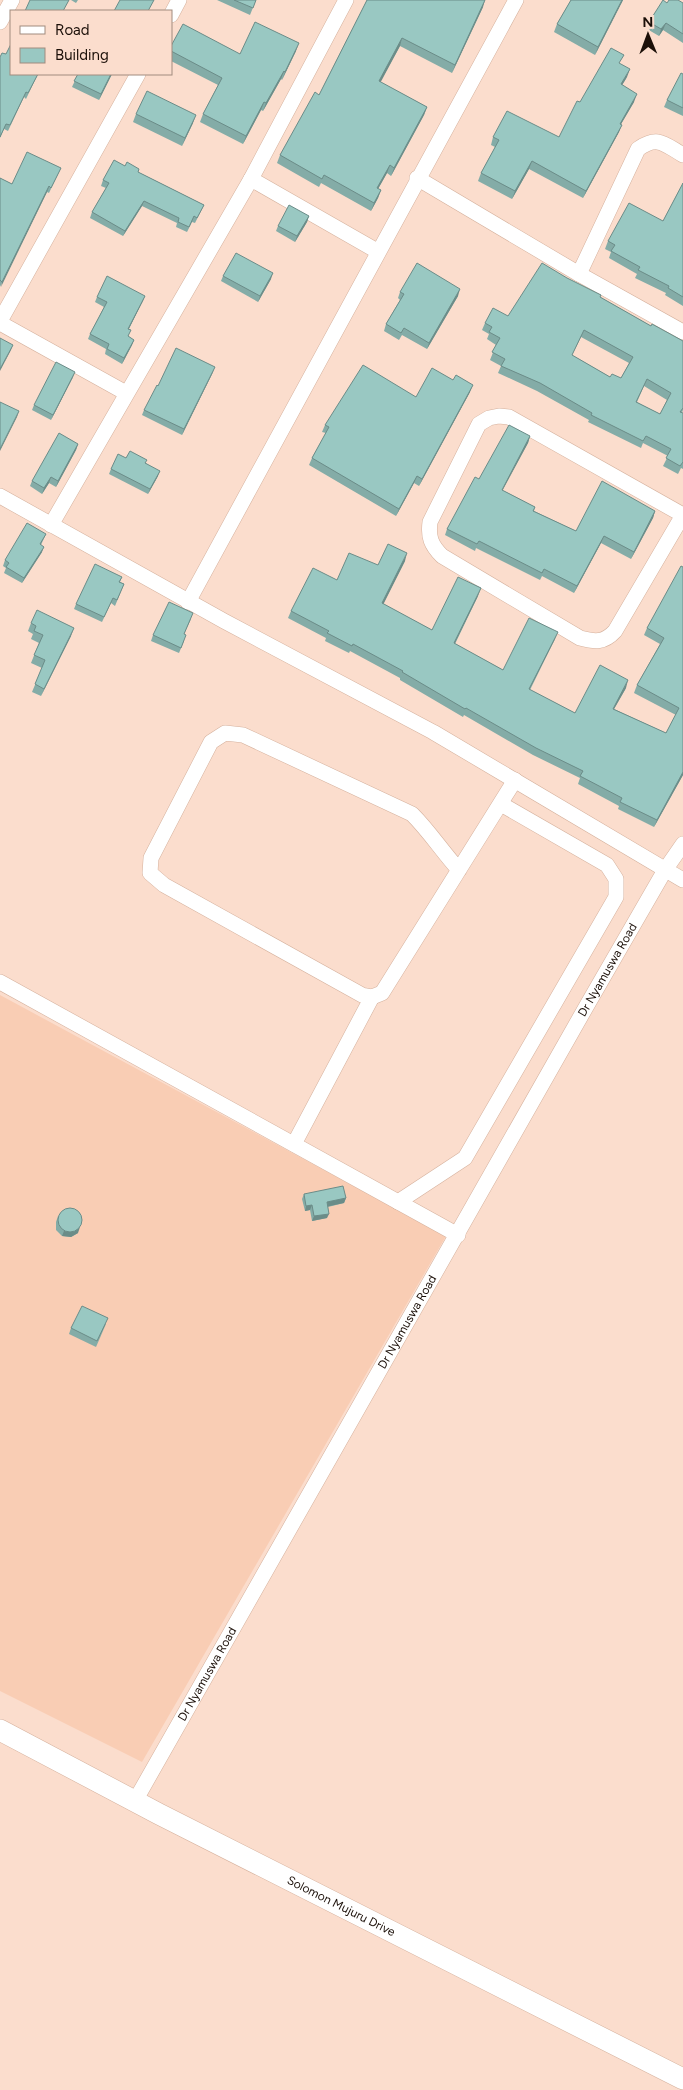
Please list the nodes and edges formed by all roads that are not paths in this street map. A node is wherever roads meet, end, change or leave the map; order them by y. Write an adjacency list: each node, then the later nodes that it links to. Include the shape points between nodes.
1 (12, 0): 6 (street)
2 (179, 0): 5 (street)
3 (346, 0): 10 (street)
4 (516, 0): 9 (street)
5 (172, 13)
6 (0, 22)
7 (137, 75): 13 (street)
8 (683, 155): 12 (street, via 657,141 648,142 638,149)
9 (418, 178): 11 (street); 12 (street)
10 (251, 179): 11 (street); 15 (street)
11 (377, 251): 19 (street)
12 (579, 274): 14 (street)
13 (0, 322): 15 (street)
14 (683, 332)
15 (126, 392): 18 (street)
16 (0, 496): 18 (street)
17 (683, 515): 17 (street, via 509,417 499,416 478,424 430,522 428,533 430,542 442,556 580,638 598,642 608,639 616,631)
18 (51, 525): 19 (street)
19 (188, 602): 20 (street, via 433,732)
20 (515, 780): 21 (street); 24 (street)
21 (501, 804): 23 (street); 29 (street, via 607,865 616,879 616,897 465,1158)
22 (683, 844): 24 (street, Dr Nyamuswa Road)
23 (459, 870): 27 (street, via 382,992); 27 (street, via 412,814 243,734 225,733 211,742 151,858 150,873 181,895 362,995)
24 (665, 870): 25 (street); 30 (street, Dr Nyamuswa Road)
25 (683, 880)
26 (0, 982): 28 (street)
27 (372, 996): 28 (street)
28 (294, 1144): 29 (street)
29 (398, 1202): 30 (street)
30 (458, 1235): 32 (street, Dr Nyamuswa Road)
31 (0, 1730): 32 (street, Solomon Mujuru Drive)
32 (135, 1801): 33 (street, Solomon Mujuru Drive)
33 (683, 2079)

